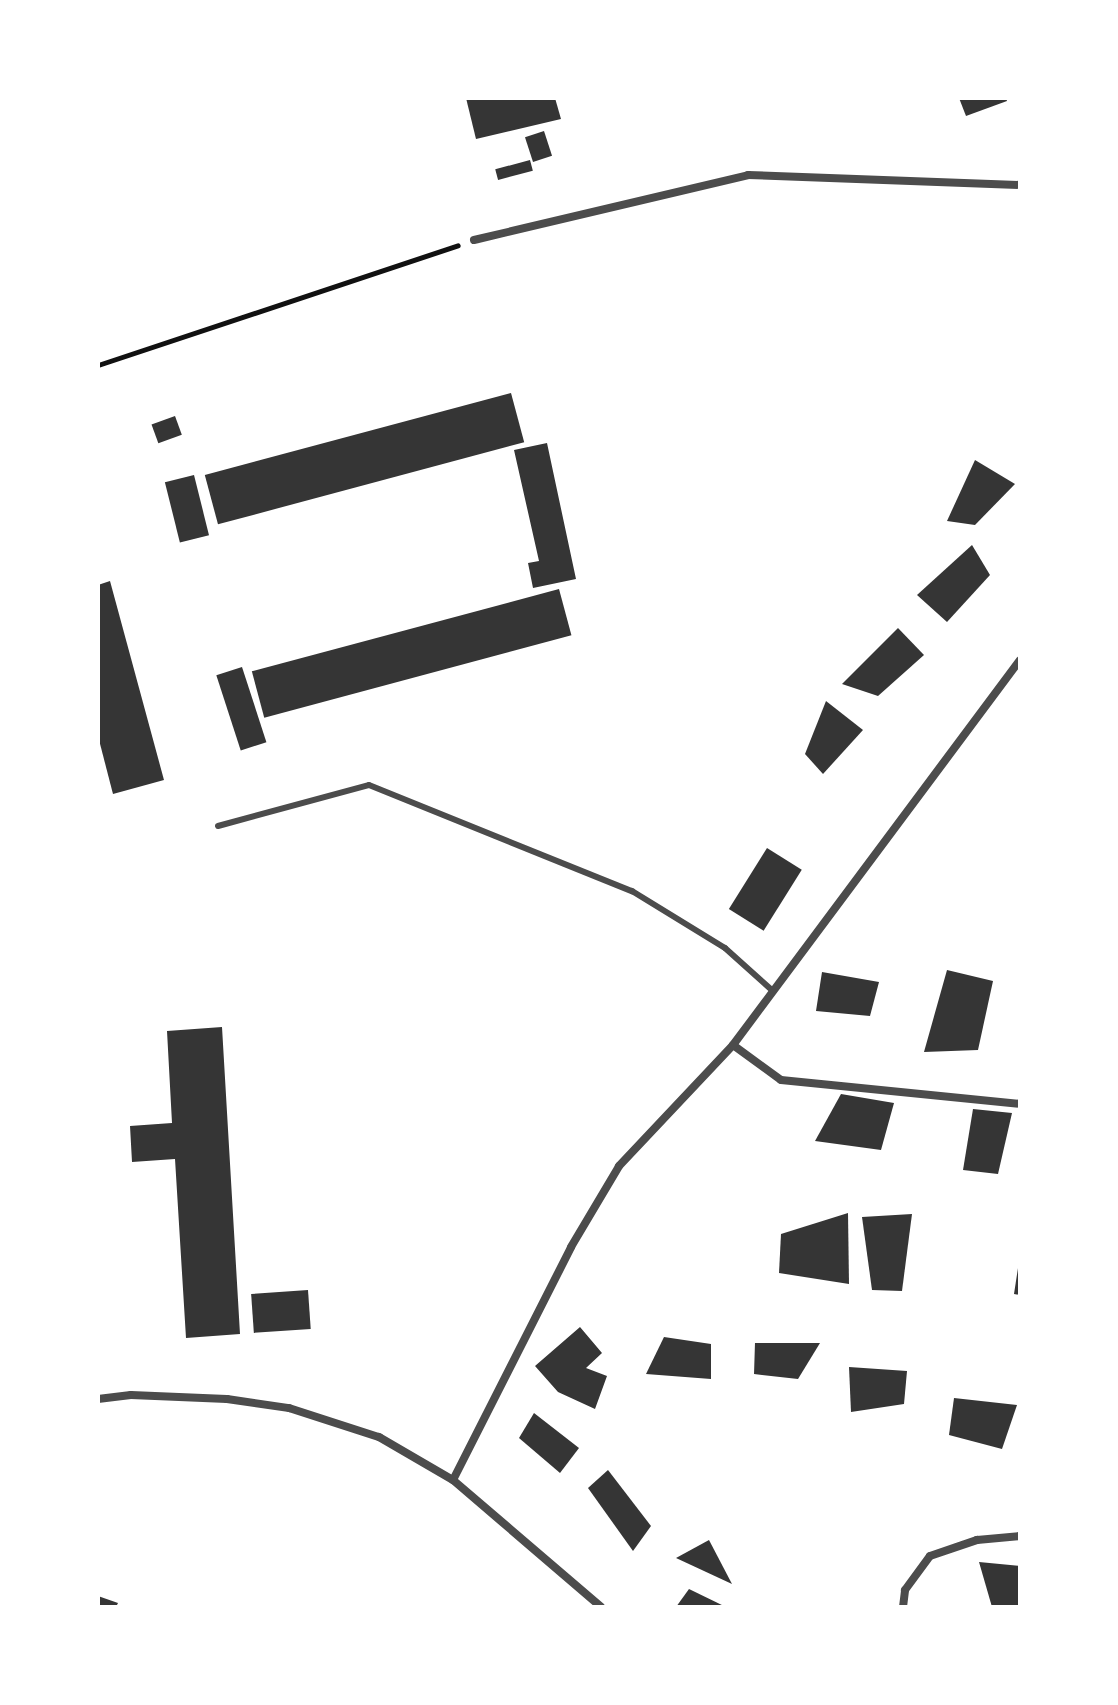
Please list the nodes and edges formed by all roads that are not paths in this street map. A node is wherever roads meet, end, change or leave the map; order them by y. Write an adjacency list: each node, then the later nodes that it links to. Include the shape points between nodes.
1 (1020, 185): 2 (street, via 748,175)
2 (474, 240)
3 (1020, 660): 5 (street)
4 (218, 826): 5 (lane, via 369,785 632,891 725,948)
5 (773, 991): 6 (street)
6 (733, 1045): 7 (street, via 781,1080); 9 (street, via 619,1166 571,1247)
7 (1020, 1104)
8 (98, 1399): 9 (street, via 147,1395 289,1408 379,1437)
9 (453, 1480): 11 (street)
10 (1020, 1536): 12 (street, via 977,1540 930,1556 905,1590)
11 (601, 1607)
12 (903, 1607)

